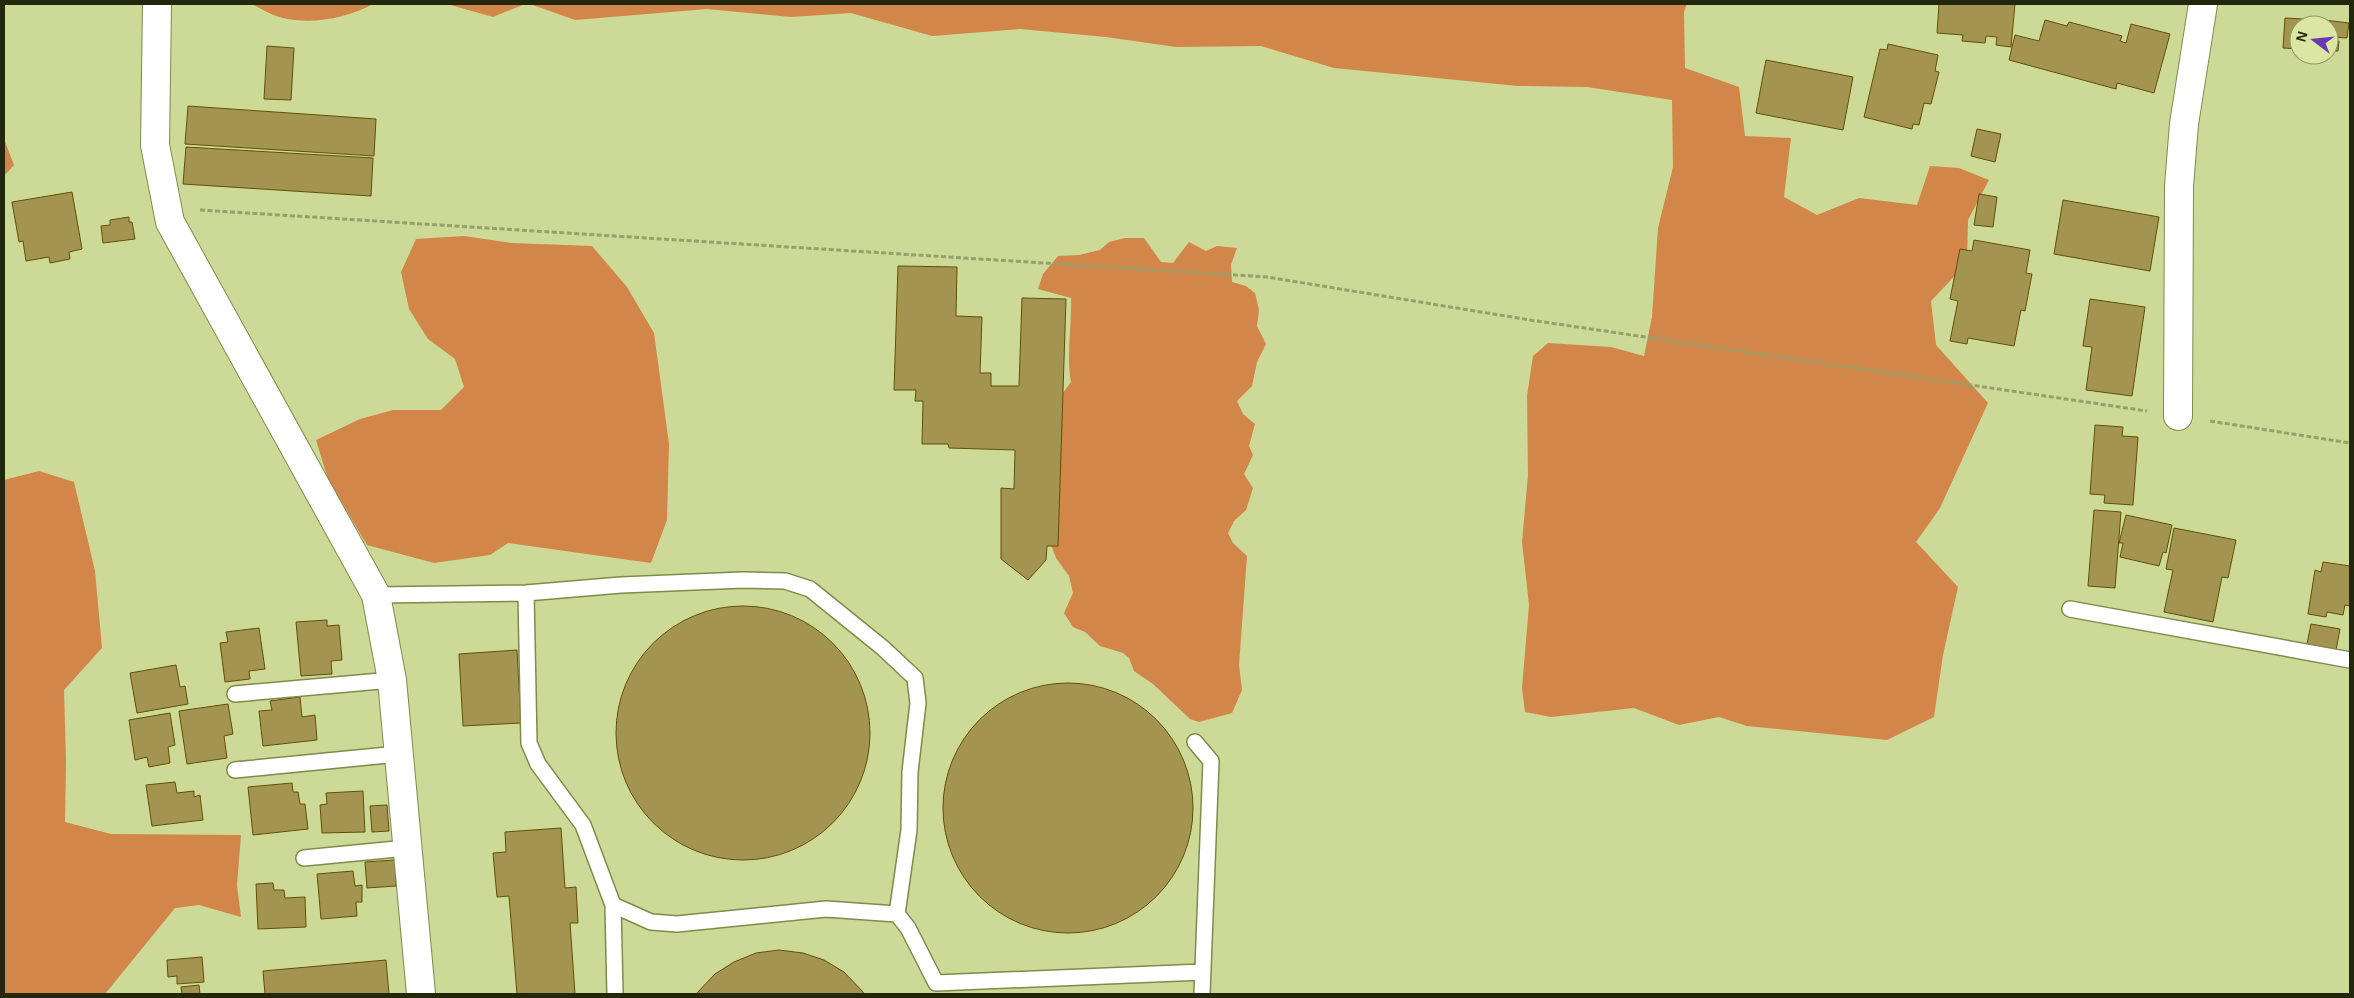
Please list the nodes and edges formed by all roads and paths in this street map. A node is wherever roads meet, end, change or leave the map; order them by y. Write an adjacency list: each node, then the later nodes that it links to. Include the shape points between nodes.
1 (157, 4): 3 (street, via 155,144)
2 (2203, 4): 4 (street, via 2184,124 2179,186)
3 (167, 208): 4 (path, via 1267,277); 7 (street, via 170,222 222,320)
4 (2178, 416): 5 (path)
5 (2350, 443)
6 (526, 593): 7 (lane); 17 (lane, via 529,744 538,764 584,825); 18 (lane, via 620,585 785,581 810,589 883,648 915,678 918,703 910,772 909,830)
7 (376, 595): 10 (street)
8 (2070, 609): 9 (lane)
9 (2350, 660)
10 (392, 680): 11 (lane); 13 (street)
11 (236, 694)
12 (1195, 742): 19 (lane, via 1211,761)
13 (398, 754): 14 (lane); 15 (street)
14 (234, 770)
15 (407, 848): 16 (lane); 21 (street)
16 (304, 858)
17 (613, 905): 18 (lane, via 652,922 677,924 826,909); 22 (lane)
18 (897, 914): 20 (lane, via 908,928)
19 (1202, 972): 20 (lane); 23 (lane)
20 (935, 988)
21 (421, 994)
22 (615, 994)
23 (1202, 994)

